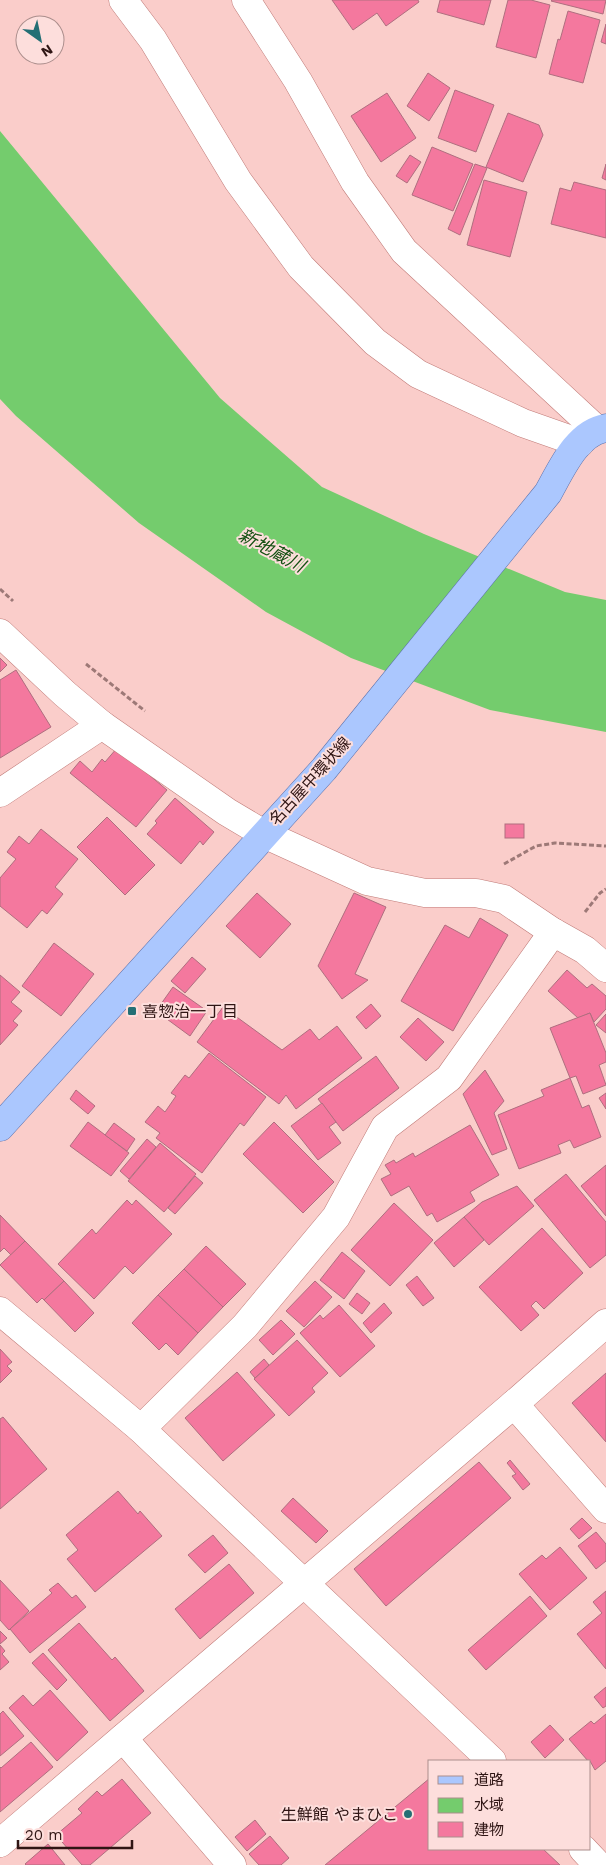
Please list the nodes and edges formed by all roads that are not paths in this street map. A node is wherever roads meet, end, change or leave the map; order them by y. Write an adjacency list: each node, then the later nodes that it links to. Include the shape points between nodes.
1 (123, 0): 3 (street, via 152,40 238,181 301,267 376,342 418,374 523,423)
2 (246, 0): 3 (street, via 298,81 356,182 404,251)
3 (594, 433): 7 (main road, 名古屋中環状線, via 566,462 548,493 324,770)
4 (0, 633): 5 (street)
5 (102, 725): 6 (street); 7 (street)
6 (0, 793)
7 (264, 834): 8 (street, via 367,881 425,893 476,893 504,899); 10 (main road, 名古屋中環状線)
8 (553, 932): 9 (street, via 585,950); 14 (street, via 449,1078 384,1128 336,1217 245,1326)
9 (606, 968)
10 (0, 1127)
11 (0, 1311): 14 (street)
12 (606, 1323): 13 (street)
13 (514, 1404): 15 (street); 16 (street)
14 (141, 1429): 16 (street)
15 (606, 1509)
16 (305, 1584): 17 (street); 18 (street)
17 (123, 1738): 19 (street); 21 (street)
18 (491, 1760)
19 (0, 1843)
20 (584, 1850): 22 (street)
21 (232, 1865)
22 (598, 1865)

